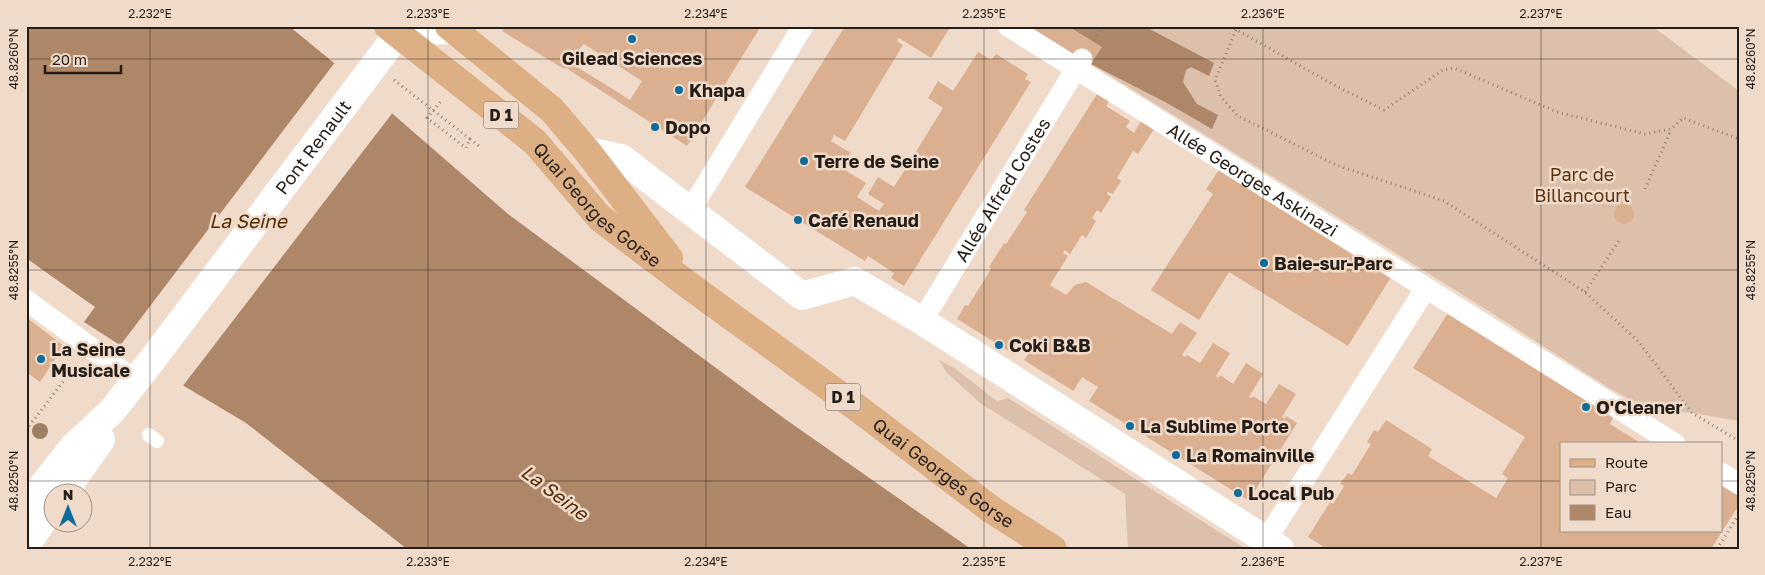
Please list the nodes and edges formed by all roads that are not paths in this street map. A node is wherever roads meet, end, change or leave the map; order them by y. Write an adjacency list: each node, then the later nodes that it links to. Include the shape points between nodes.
1 (388, 26): 9 (main road, Quai Georges Gorse / D 1, via 535,142 600,218)
2 (402, 26): 5 (street, via 412,31); 13 (street, Pont Renault)
3 (803, 26): 8 (street)
4 (1008, 26): 6 (street, Allée Georges Askinazi)
5 (453, 28): 7 (main road, Quai Georges Gorse / D 1, via 552,110)
6 (1083, 57): 10 (street, Allée Georges Askinazi); 12 (street, Allée Alfred Costes)
7 (587, 152): 8 (street, via 621,158); 9 (main road, Quai Georges Gorse / D 1)
8 (690, 211): 12 (street, via 802,296 854,281)
9 (691, 287): 23 (main road, Quai Georges Gorse / D 1, via 992,510)
10 (1426, 288): 15 (street, Allée Georges Askinazi); 21 (street)
11 (26, 300): 13 (street)
12 (922, 321): 21 (street)
13 (136, 381): 14 (street, Pont Renault)
14 (112, 411): 17 (street, via 102,438); 19 (street, via 74,446)
15 (1672, 442)
16 (1722, 474): 18 (street)
17 (71, 482)
18 (1739, 484)
19 (26, 507)
20 (42, 522): 22 (street)
21 (1273, 544)
22 (26, 545)
23 (1053, 549)

